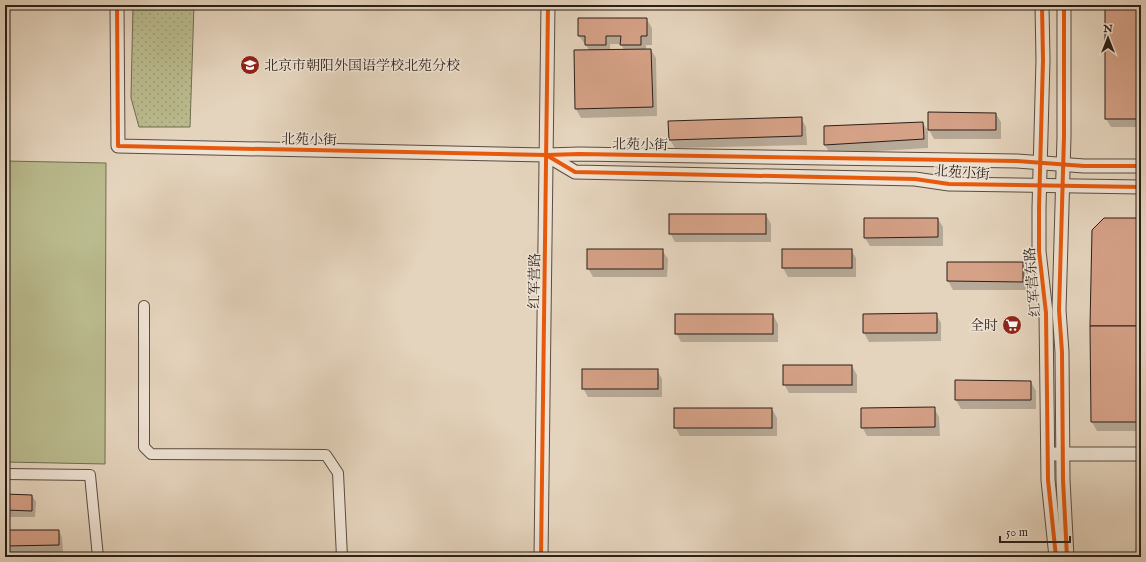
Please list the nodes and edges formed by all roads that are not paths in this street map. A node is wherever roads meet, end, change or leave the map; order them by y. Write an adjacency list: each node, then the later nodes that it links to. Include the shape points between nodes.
1 (117, 5): 5 (street, 北苑小街, via 118,146)
2 (548, 5): 5 (street, 红军营路)
3 (1042, 5): 6 (street, 红军营东路)
4 (1064, 5): 7 (street, 红军营东路)
5 (547, 155): 6 (street, 北苑小街); 9 (street, 北苑小街, via 575,172 915,179 949,184); 19 (street, 红军营路)
6 (1040, 163): 7 (street, 北苑小街); 9 (street, 红军营东路)
7 (1063, 164): 8 (street, 北苑小街); 10 (street, 红军营东路)
8 (1141, 166)
9 (1039, 186): 10 (street, 北苑小街); 13 (street, 红军营东路, via 1039,251 1046,313)
10 (1062, 187): 11 (street, 北苑小街); 14 (street, 红军营东路, via 1059,310)
11 (1141, 187)
12 (144, 306): 18 (street, via 144,447 151,454 326,455 338,473)
13 (1047, 454): 14 (street); 20 (street, 红军营东路)
14 (1063, 454): 15 (street); 21 (street, 红军营东路)
15 (1141, 454)
16 (5, 474): 17 (street, via 90,475)
17 (98, 557)
18 (342, 557)
19 (541, 557)
20 (1056, 557)
21 (1067, 557)

